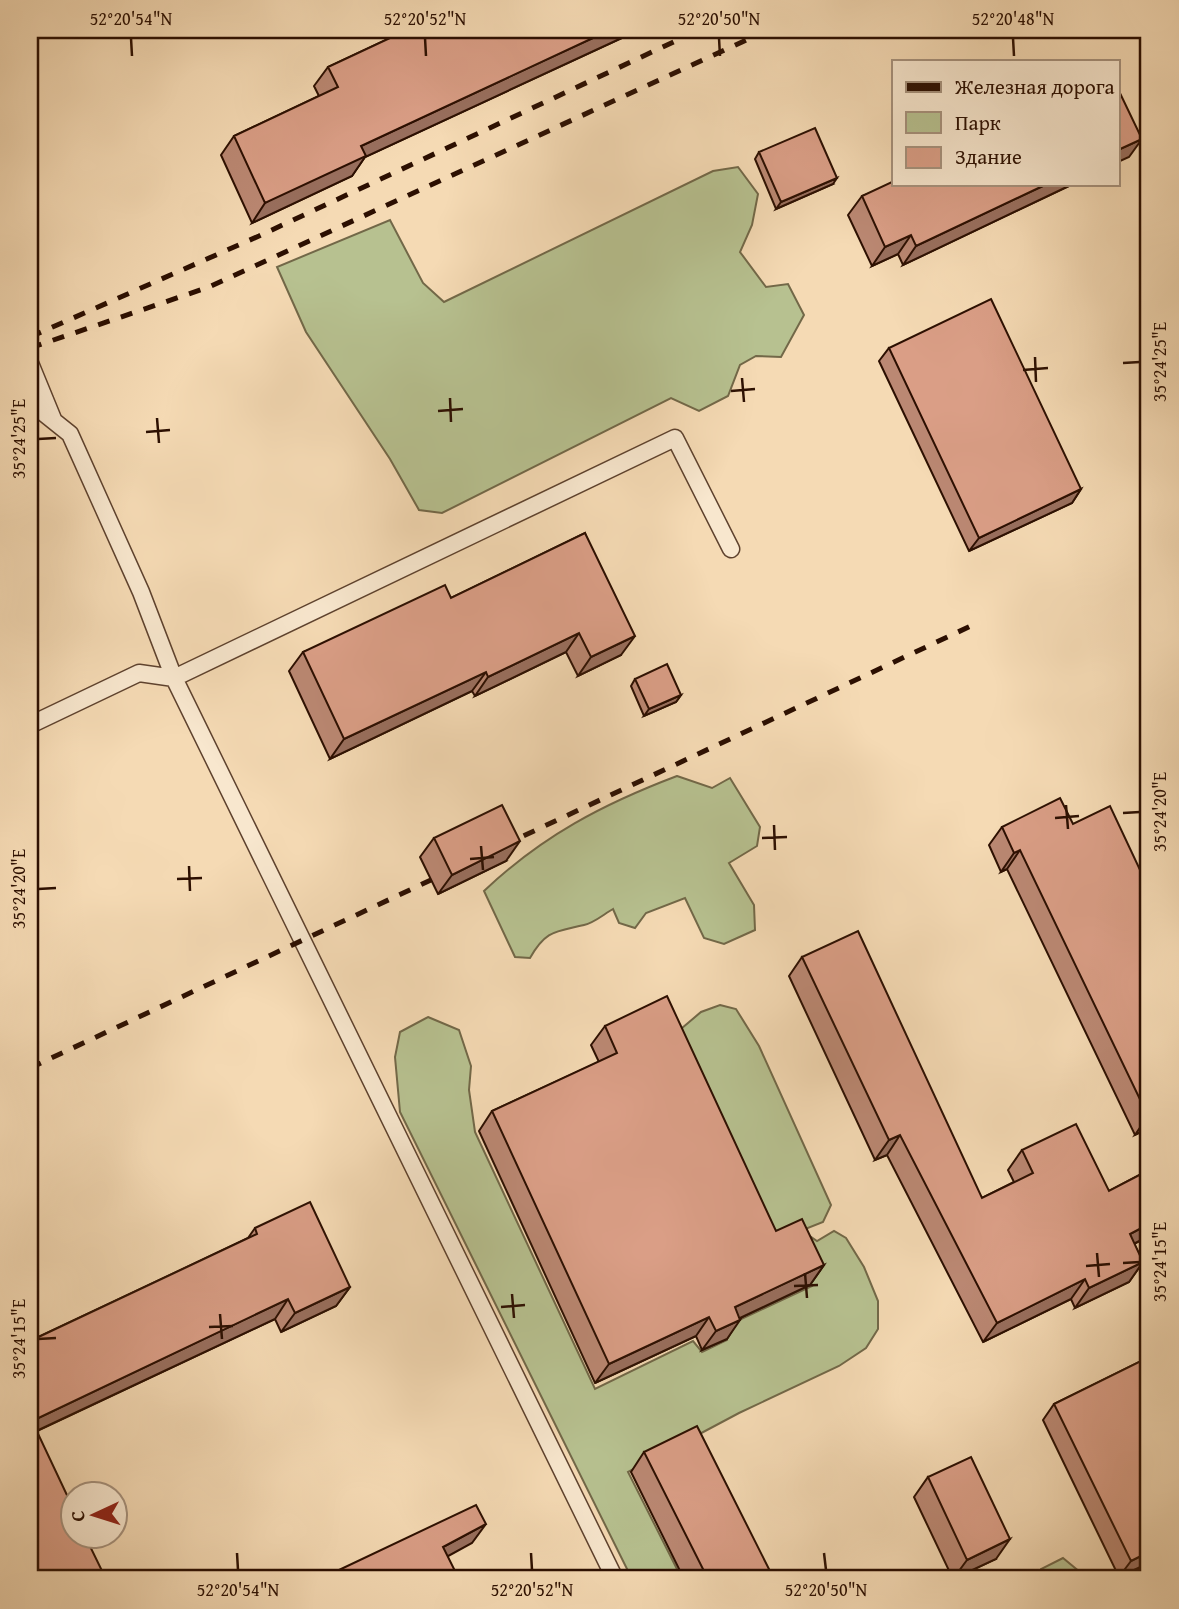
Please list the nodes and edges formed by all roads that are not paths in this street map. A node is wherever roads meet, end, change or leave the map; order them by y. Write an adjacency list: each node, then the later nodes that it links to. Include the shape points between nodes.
1 (30, 363): 3 (lane)
2 (30, 406): 3 (lane)
3 (53, 421): 5 (lane, via 70,434)
4 (731, 549): 5 (lane, via 675,438)
5 (174, 678): 6 (lane, via 139,673); 7 (lane)
6 (30, 725)
7 (615, 1579)

